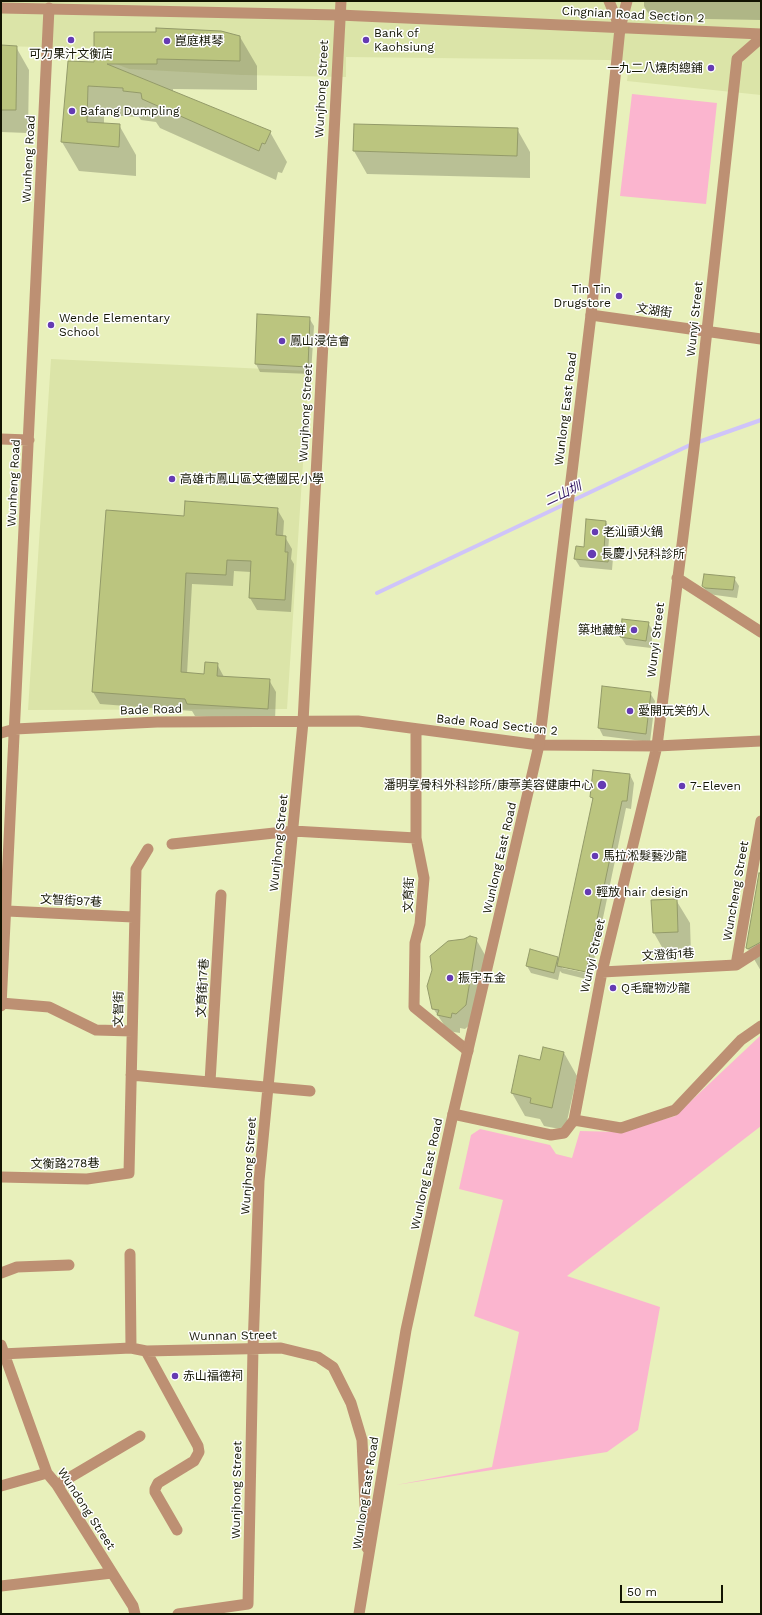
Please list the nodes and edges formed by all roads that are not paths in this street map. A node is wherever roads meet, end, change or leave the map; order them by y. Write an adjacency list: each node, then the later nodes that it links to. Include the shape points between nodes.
1 (341, 1): 6 (street, Wunjhong Street)
2 (609, 1): 7 (street)
3 (627, 1): 7 (street, Wunlong East Road)
4 (49, 3): 5 (street, Cingnian Road Section 2); 6 (street, Cingnian Road Section 2); 14 (street, Wunheng Road)
5 (1, 8)
6 (339, 15): 7 (street, Cingnian Road Section 2); 17 (street, Wunjhong Street)
7 (620, 28): 8 (street, Cingnian Road Section 2); 10 (street, Wunlong East Road)
8 (761, 34)
9 (761, 38): 11 (street, Wunyi Street, via 738,58)
10 (591, 315): 11 (street, 文湖街); 22 (street, Wunlong East Road)
11 (706, 332): 12 (street, 文湖街); 15 (street, Wunyi Street)
12 (761, 339)
13 (1, 439): 14 (street)
14 (29, 440): 18 (street, Wunheng Road)
15 (677, 578): 16 (street); 23 (street, Wunyi Street)
16 (761, 632)
17 (303, 722): 18 (street, Bade Road, via 157,722); 19 (street, Bade Road Section 2, via 358,721); 25 (street, Wunjhong Street)
18 (15, 729): 20 (street, Bade Road); 30 (street, Wunheng Road)
19 (416, 729): 22 (street, Bade Road Section 2); 26 (street)
20 (1, 733)
21 (761, 741): 23 (street, Bade Road Section 2)
22 (539, 745): 23 (street, Bade Road Section 2); 40 (street, Wunlong East Road)
23 (657, 746): 35 (street, Wunyi Street)
24 (761, 821): 34 (street, Wuncheng Street)
25 (293, 831): 26 (street); 27 (street); 43 (street, Wunjhong Street)
26 (416, 838): 40 (street, 文育街, via 424,878 420,924 415,943 414,1007)
27 (172, 844)
28 (148, 849): 31 (street, 文智街, via 136,869)
29 (221, 895): 42 (street, 文育街17巷)
30 (7, 911): 31 (street, 文智街97巷); 32 (street, Wunheng Road)
31 (133, 917): 39 (street, 文智街)
32 (3, 941): 36 (street, Wunheng Road)
33 (761, 950): 34 (street)
34 (736, 965): 35 (street, 文澄街1巷)
35 (602, 972): 46 (street, Wunyi Street)
36 (1, 1004): 37 (street, Wunheng Road); 39 (street, via 49,1007 96,1030)
37 (1, 1006)
38 (761, 1026): 46 (street, via 741,1040 675,1110 621,1128)
39 (132, 1031): 41 (street, 文智街)
40 (468, 1051): 45 (street, Wunlong East Road)
41 (131, 1075): 42 (street); 47 (street, 文智街)
42 (210, 1082): 43 (street)
43 (268, 1087): 44 (street); 53 (street, Wunjhong Street, via 259,1181)
44 (310, 1091)
45 (453, 1114): 46 (street, via 551,1135 564,1133); 61 (street, Wunlong East Road, via 406,1330)
46 (574, 1120)
47 (129, 1173): 48 (street, 文衡路278巷, via 86,1179)
48 (1, 1177)
49 (130, 1254): 52 (street)
50 (69, 1265): 51 (street, via 17,1267)
51 (1, 1273)
52 (131, 1348): 54 (street, Wunnan Street); 55 (street, Wunnan Street)
53 (253, 1348): 55 (street, Wunnan Street); 61 (street, Wunnan Street, via 281,1348 318,1357 333,1367 351,1403 362,1440); 64 (street, Wunjhong Street)
54 (2, 1351): 57 (street, Wundong Street)
55 (146, 1351): 60 (street, via 198,1446 194,1461 158,1483 155,1489)
56 (140, 1436): 58 (street)
57 (47, 1473): 58 (street, Wundong Street); 59 (street)
58 (56, 1485): 62 (street, Wundong Street)
59 (1, 1486)
60 (177, 1530)
61 (368, 1561): 67 (street, Wunlong East Road)
62 (112, 1573): 63 (street); 65 (street, Wundong Street)
63 (1, 1586)
64 (249, 1609): 66 (street, Wunjhong Street)
65 (135, 1614)
66 (178, 1614)
67 (359, 1614)

